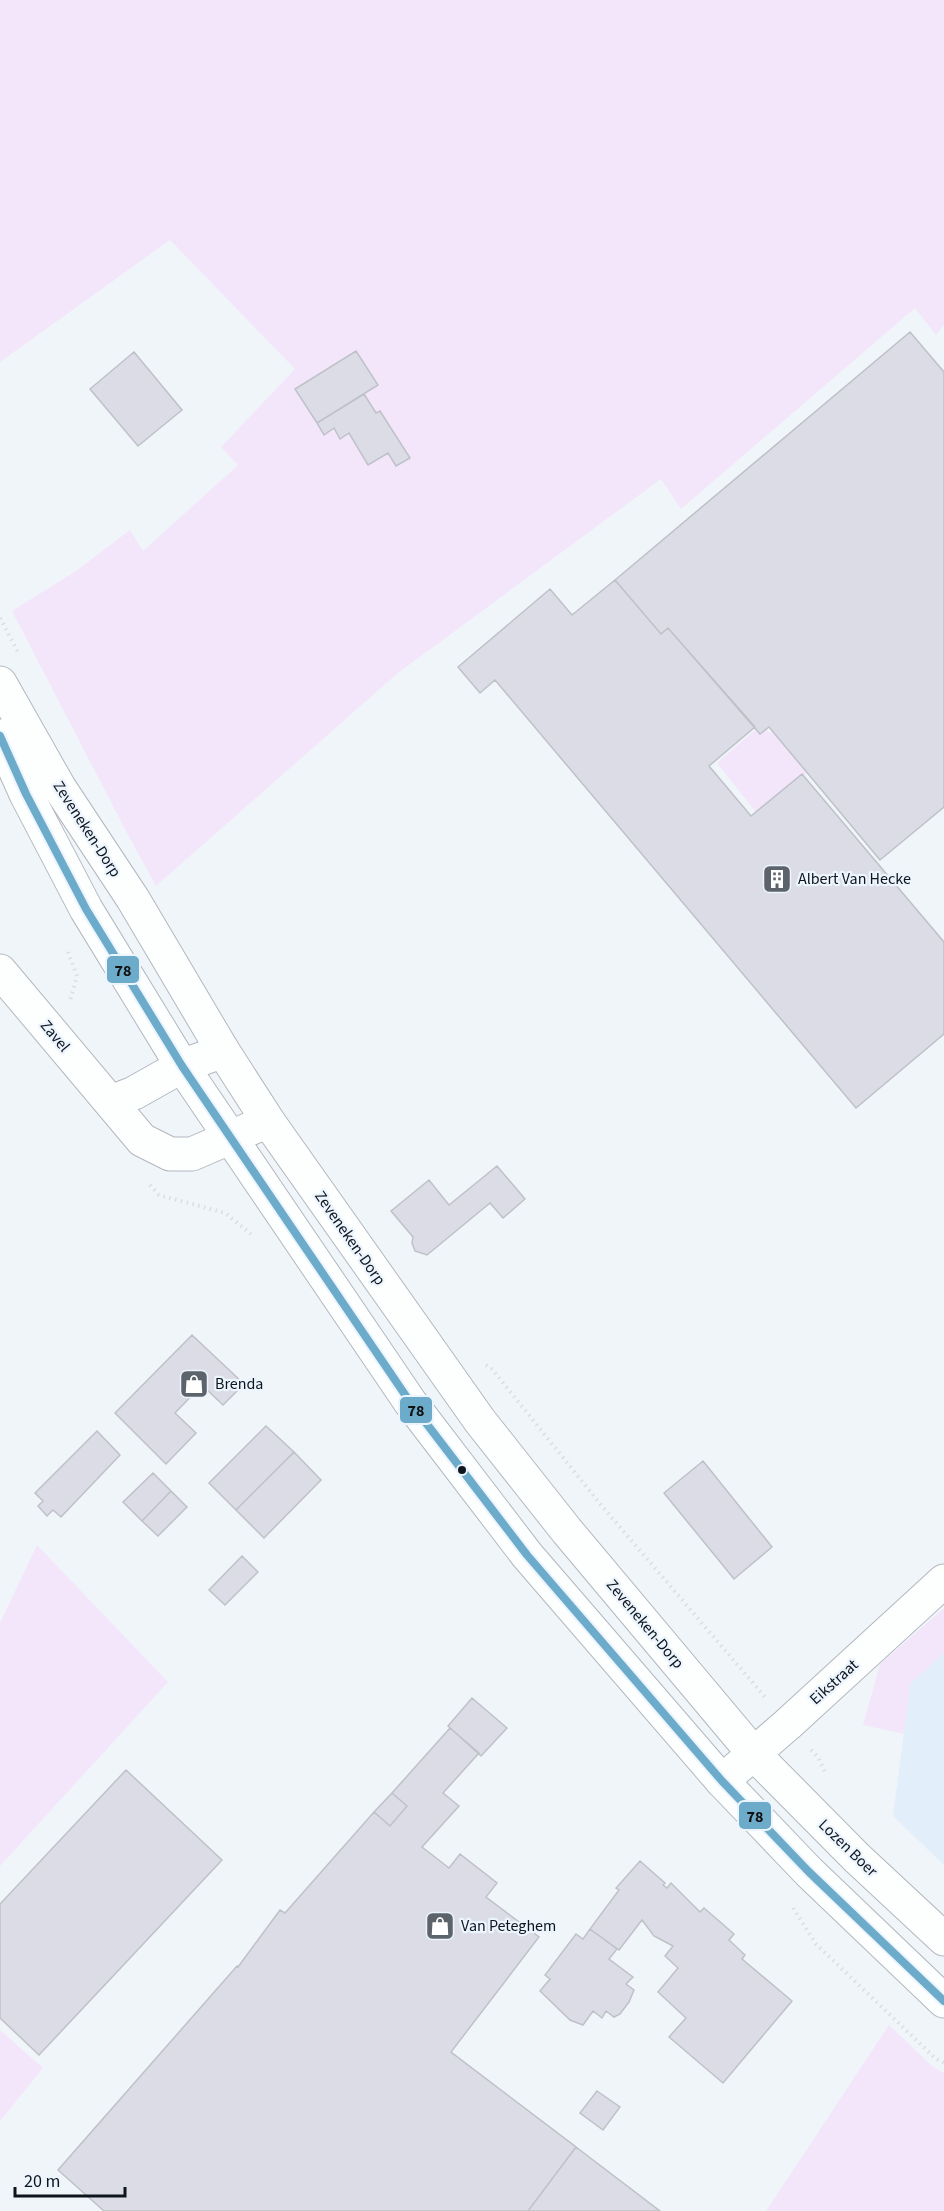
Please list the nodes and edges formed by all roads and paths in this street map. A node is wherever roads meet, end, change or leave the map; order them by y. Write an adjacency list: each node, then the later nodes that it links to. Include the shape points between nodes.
1 (0, 618): 2 (path)
2 (21, 658)
3 (0, 683): 8 (main road, Zeveneken-Dorp, via 59,787 134,899)
4 (0, 736): 9 (main road, Zeveneken-Dorp, via 86,909)
5 (67, 949): 7 (path, via 77,976)
6 (0, 971): 7 (main road, Zavel)
7 (60, 1042): 10 (main road, Zavel)
8 (223, 1051): 9 (main road); 11 (main road, Zeveneken-Dorp)
9 (182, 1066): 10 (main road); 12 (main road, Zeveneken-Dorp)
10 (111, 1102): 12 (main road, Zavel, via 142,1140 170,1154 192,1154)
11 (268, 1121): 12 (main road, Zavel); 16 (main road, Zeveneken-Dorp, via 480,1421)
12 (230, 1138): 17 (main road, via 410,1402 527,1555)
13 (484, 1363): 15 (path)
14 (944, 1581): 15 (main road, Eikstraat)
15 (788, 1724): 16 (main road, Eikstraat)
16 (754, 1754): 17 (main road, Eikstraat); 19 (main road, Lozen Boer)
17 (722, 1781): 20 (main road, via 809,1872)
18 (790, 1904): 21 (path, via 816,1944)
19 (944, 1939)
20 (944, 2001)
21 (944, 2063)

